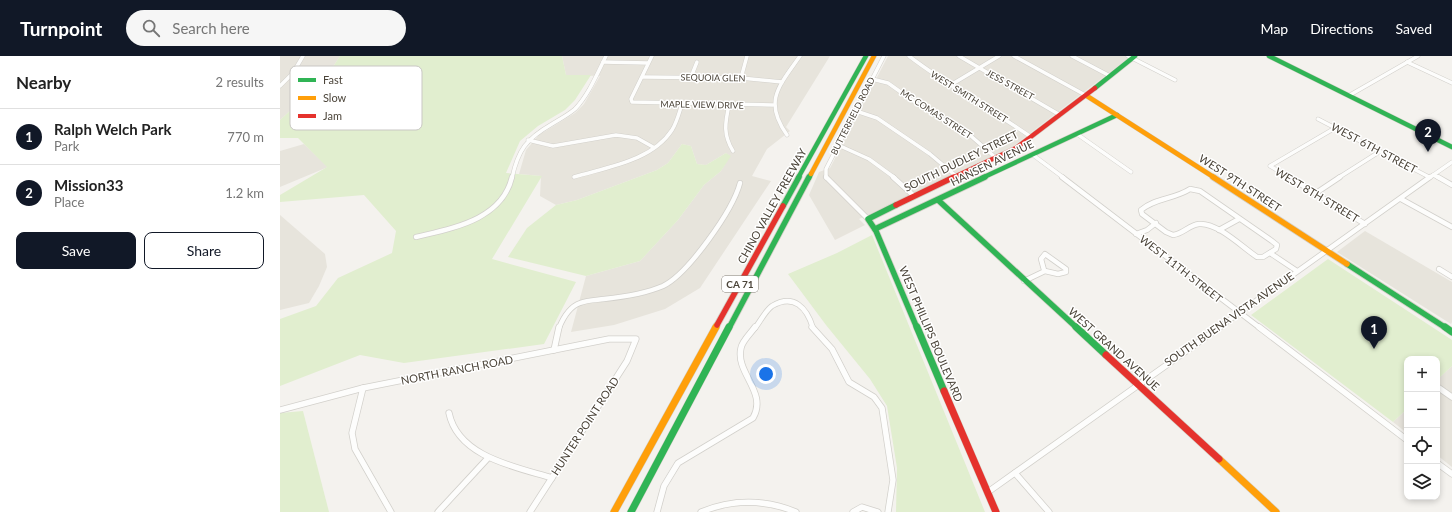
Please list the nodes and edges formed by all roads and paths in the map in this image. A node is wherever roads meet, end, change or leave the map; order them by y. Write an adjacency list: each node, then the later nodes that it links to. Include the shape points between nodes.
1 (303, 56): 21 (street)
2 (606, 56): 17 (street)
3 (652, 56): 20 (street)
4 (747, 56): 27 (street)
5 (800, 56): 30 (street)
6 (866, 56): 103 (main road, CHINO VALLEY FREEWAY / CA 71)
7 (874, 56): 104 (main road, CHINO VALLEY FREEWAY / CA 71)
8 (884, 56): 28 (street, BUTTERFIELD ROAD)
9 (909, 56): 33 (street, WEST SMITH STREET)
10 (959, 56): 22 (street, JESS STREET)
11 (999, 56): 22 (street)
12 (1014, 56): 35 (street, WEST 9TH STREET)
13 (1072, 56): 24 (street)
14 (1269, 56): 34 (main road)
15 (1418, 56): 19 (street)
16 (1132, 57): 24 (main road, SOUTH DUDLEY STREET); 29 (street)
17 (603, 62): 20 (street); 47 (street, via 580,103 572,112)
18 (697, 62): 26 (street)
19 (1407, 62): 31 (street); 34 (street)
20 (648, 63): 25 (street)
21 (297, 66)
22 (978, 68): 33 (street); 40 (street, JESS STREET)
23 (290, 76): 32 (street)
24 (1110, 76): 35 (main road, SOUTH DUDLEY STREET)
25 (643, 77): 26 (street, SEQUOIA GLEN); 36 (street, MAPLE VIEW DRIVE, via 631,99 632,102)
26 (691, 77): 27 (street, SEQUOIA GLEN)
27 (741, 78): 30 (street, SEQUOIA GLEN)
28 (872, 79): 39 (street, BUTTERFIELD ROAD); 54 (street, MC COMAS STREET, via 888,83 971,136)
29 (1175, 80)
30 (782, 82): 38 (street)
31 (1452, 83)
32 (280, 86)
33 (949, 86): 46 (street, WEST SMITH STREET, via 998,114)
34 (1350, 95): 50 (main road)
35 (1087, 96): 40 (main road, SOUTH DUDLEY STREET); 41 (main road, WEST 9TH STREET)
36 (682, 104): 37 (street, MAPLE VIEW DRIVE); 49 (street, via 672,130)
37 (729, 105): 38 (street, MAPLE VIEW DRIVE); 51 (street, via 724,134)
38 (773, 105): 45 (street, via 776,120)
39 (856, 111): 48 (street, BUTTERFIELD ROAD); 57 (street, via 877,118 930,154)
40 (1060, 115): 46 (main road, SOUTH DUDLEY STREET)
41 (1117, 115): 44 (main road, HANSEN AVENUE); 76 (main road, WEST 9TH STREET)
42 (1318, 119): 43 (street, WEST 6TH STREET)
43 (1335, 128): 52 (street, WEST 6TH STREET); 63 (street, WEST 8TH STREET, via 1270,166)
44 (1077, 134): 53 (main road, HANSEN AVENUE); 56 (street)
45 (787, 135)
46 (1031, 137): 54 (main road, SOUTH DUDLEY STREET)
47 (528, 140): 49 (street, via 553,146 622,136 637,138); 75 (street, via 517,157 508,191 490,210 453,228)
48 (838, 145): 60 (street, BUTTERFIELD ROAD, via 826,169); 64 (street, via 852,148 891,174)
49 (653, 147): 59 (street, via 641,155)
50 (1452, 147)
51 (733, 151)
52 (1379, 152): 58 (street, WEST 6TH STREET); 63 (street)
53 (1033, 155): 66 (main road, HANSEN AVENUE); 74 (street, WEST 11TH STREET)
54 (996, 158): 57 (main road, SOUTH DUDLEY STREET)
55 (1452, 162): 58 (street, SOUTH BUENA VISTA AVENUE)
56 (1131, 172)
57 (956, 176): 64 (main road, SOUTH DUDLEY STREET)
58 (1431, 176): 62 (street, WEST 6TH STREET); 65 (street, SOUTH BUENA VISTA AVENUE)
59 (574, 177)
60 (826, 178): 67 (street, WEST PHILLIPS BOULEVARD)
61 (740, 183): 86 (street, via 737,194 691,261 675,278 651,290 570,307 558,327)
62 (1452, 185)
63 (1316, 193): 70 (street, WEST 8TH STREET)
64 (914, 196): 67 (main road, SOUTH DUDLEY STREET)
65 (1401, 199): 70 (street, SOUTH BUENA VISTA AVENUE); 71 (street)
66 (938, 200): 72 (main road, HANSEN AVENUE); 82 (main road, WEST GRAND AVENUE)
67 (868, 219): 72 (main road, WEST PHILLIPS BOULEVARD)
68 (1239, 219): 69 (street, via 1195,189 1176,198 1156,201 1143,207 1142,214); 73 (street); 77 (street, via 1276,245 1276,249)
69 (1156, 223): 73 (street, via 1169,234 1180,234 1196,223); 74 (street)
70 (1365, 224): 76 (street, SOUTH BUENA VISTA AVENUE)
71 (1452, 228)
72 (875, 229): 99 (main road, WEST PHILLIPS BOULEVARD)
73 (1219, 230): 77 (street, via 1258,257)
74 (1136, 234): 83 (street, WEST 11TH STREET)
75 (416, 237)
76 (1328, 251): 80 (street, SOUTH BUENA VISTA AVENUE); 84 (main road, WEST 9TH STREET)
77 (1270, 253): 80 (street)
78 (1044, 270): 78 (street, via 1050,269 1058,274 1066,272 1066,269 1045,254 1041,259); 82 (street)
79 (1439, 270): 81 (street)
80 (1297, 271): 83 (street, SOUTH BUENA VISTA AVENUE)
81 (1452, 277)
82 (1024, 281): 87 (main road, WEST GRAND AVENUE)
83 (1240, 314): 87 (street, SOUTH BUENA VISTA AVENUE); 93 (street, WEST 11TH STREET)
84 (1452, 332)
85 (636, 339): 86 (street, NORTH RANCH ROAD, via 609,339); 98 (street, HUNTER POINT ROAD, via 627,361)
86 (554, 350): 88 (street, NORTH RANCH ROAD)
87 (1138, 384): 96 (street, SOUTH BUENA VISTA AVENUE); 113 (main road, WEST GRAND AVENUE)
88 (364, 388): 91 (street, NORTH RANCH ROAD); 100 (street, via 352,434 354,449)
89 (1440, 388): 90 (street)
90 (1452, 396)
91 (280, 410)
92 (449, 413): 94 (street, via 453,427 461,437)
93 (1404, 438)
94 (488, 458): 98 (street); 101 (street)
95 (1438, 464): 97 (street)
96 (1015, 473): 99 (street, SOUTH BUENA VISTA AVENUE); 112 (street)
97 (1452, 474)
98 (552, 478): 102 (street, HUNTER POINT ROAD)
99 (988, 492): 111 (main road, WEST PHILLIPS BOULEVARD)
100 (391, 512)
101 (438, 512)
102 (530, 512)
103 (614, 512)
104 (630, 512)
105 (657, 512): 110 (street, via 670,473 678,463 753,418 758,403 740,361 741,346 771,307 785,302 793,302 805,311 813,329 832,349 849,382 874,397 882,408 893,480)
106 (701, 512): 107 (street, via 718,506 760,501 781,505)
107 (796, 512)
108 (853, 512): 109 (street, via 862,507)
109 (878, 512)
110 (888, 512)
111 (996, 512)
112 (1049, 512)
113 (1276, 512)

